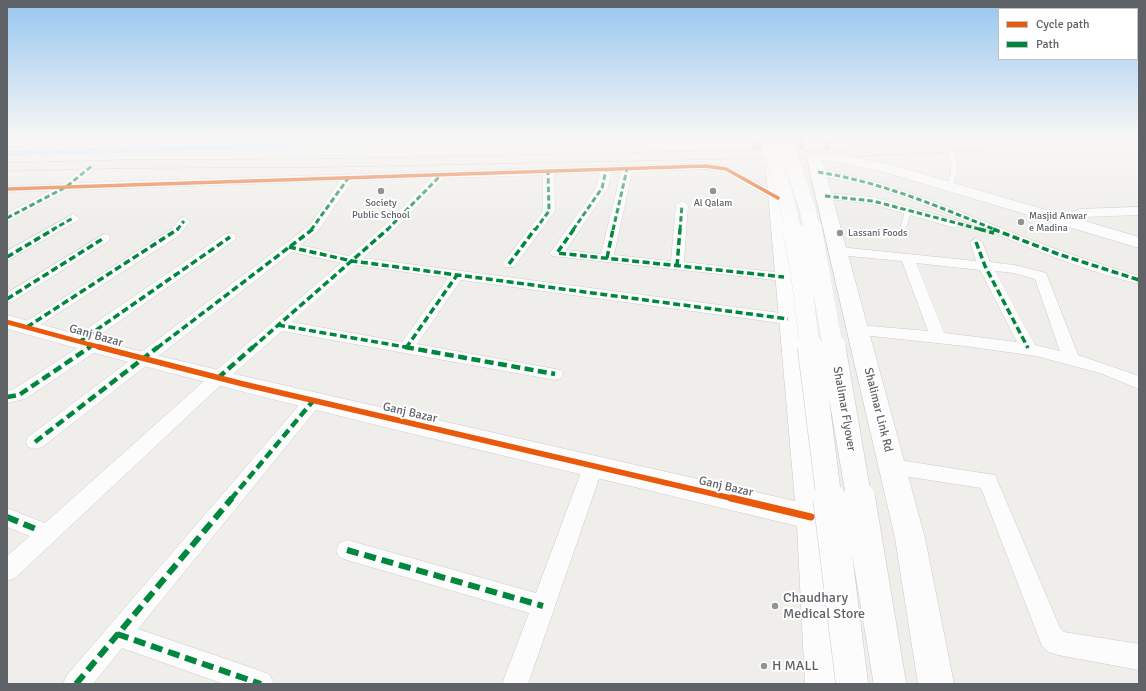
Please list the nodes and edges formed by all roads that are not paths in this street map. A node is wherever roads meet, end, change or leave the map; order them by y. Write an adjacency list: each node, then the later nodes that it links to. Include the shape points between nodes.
1 (88, 169): 17 (street)
2 (622, 169): 12 (street)
3 (627, 169): 37 (street)
4 (726, 169): 20 (street)
5 (773, 169): 20 (main road)
6 (777, 169): 77 (main road, Shalimar Flyover, bridge, via 787,202 800,268)
7 (784, 169): 78 (main road, Shalimar Flyover, bridge, via 806,207 820,269)
8 (820, 169): 19 (main road, Shalimar Link Rd)
9 (838, 169): 30 (street, via 844,175 886,187)
10 (891, 169): 16 (main road)
11 (954, 169): 16 (lane)
12 (606, 170): 13 (street); 37 (street, via 602,188 557,253)
13 (548, 172): 14 (street); 40 (street, via 548,211)
14 (442, 175): 15 (street); 39 (street)
15 (349, 176): 17 (street); 34 (street, via 314,228)
16 (949, 186): 27 (main road)
17 (66, 187): 18 (street); 24 (street)
18 (7, 189)
19 (825, 196): 22 (street, via 873,201); 35 (main road, Shalimar Link Rd)
20 (778, 198): 44 (main road)
21 (682, 205): 41 (street)
22 (908, 210): 28 (lane); 30 (street)
23 (1139, 211): 27 (street, via 1080,213)
24 (7, 218)
25 (73, 218): 36 (street)
26 (184, 221): 48 (street, via 176,232)
27 (1062, 221): 33 (main road)
28 (902, 232)
29 (230, 237): 52 (street)
30 (1011, 237): 45 (street)
31 (104, 238): 46 (street)
32 (976, 242): 42 (street)
33 (1139, 243)
34 (289, 247): 39 (street); 56 (street)
35 (838, 251): 38 (street); 50 (main road, Shalimar Link Rd)
36 (7, 257)
37 (607, 258): 41 (street)
38 (907, 258): 42 (street); 51 (street)
39 (352, 261): 43 (street); 49 (street)
40 (509, 264)
41 (677, 266): 44 (street)
42 (985, 266): 54 (street); 55 (street, via 1014,269 1041,276)
43 (456, 275): 47 (street); 53 (street)
44 (784, 276): 47 (main road)
45 (1139, 280)
46 (7, 299)
47 (788, 319): 66 (main road)
48 (17, 324): 52 (main road, Ganj Bazar)
49 (278, 325): 53 (street); 58 (street)
50 (858, 330): 51 (street); 64 (main road, Shalimar Link Rd)
51 (938, 338): 54 (street)
52 (86, 344): 56 (main road, Ganj Bazar); 60 (street, via 19,395)
53 (406, 348): 57 (street)
54 (1028, 348): 55 (street)
55 (1071, 358): 59 (street, via 1113,371)
56 (143, 359): 58 (main road, Ganj Bazar); 62 (street)
57 (555, 374)
58 (218, 378): 61 (main road, Ganj Bazar); 69 (street)
59 (1139, 383)
60 (7, 397)
61 (313, 401): 63 (main road, Ganj Bazar); 71 (street)
62 (35, 442)
63 (593, 467): 66 (main road, Ganj Bazar); 70 (street)
64 (892, 467): 72 (street, via 988,481 1051,637 1058,643); 79 (main road, Shalimar Link Rd, via 910,538)
65 (7, 517): 67 (street)
66 (811, 517): 76 (main road)
67 (38, 530)
68 (347, 550): 70 (street)
69 (7, 571)
70 (543, 606): 75 (street)
71 (118, 634): 73 (street); 74 (street)
72 (1139, 657)
73 (76, 684)
74 (261, 684)
75 (515, 684)
76 (823, 684)
77 (852, 684)
78 (890, 684)
79 (936, 684)

